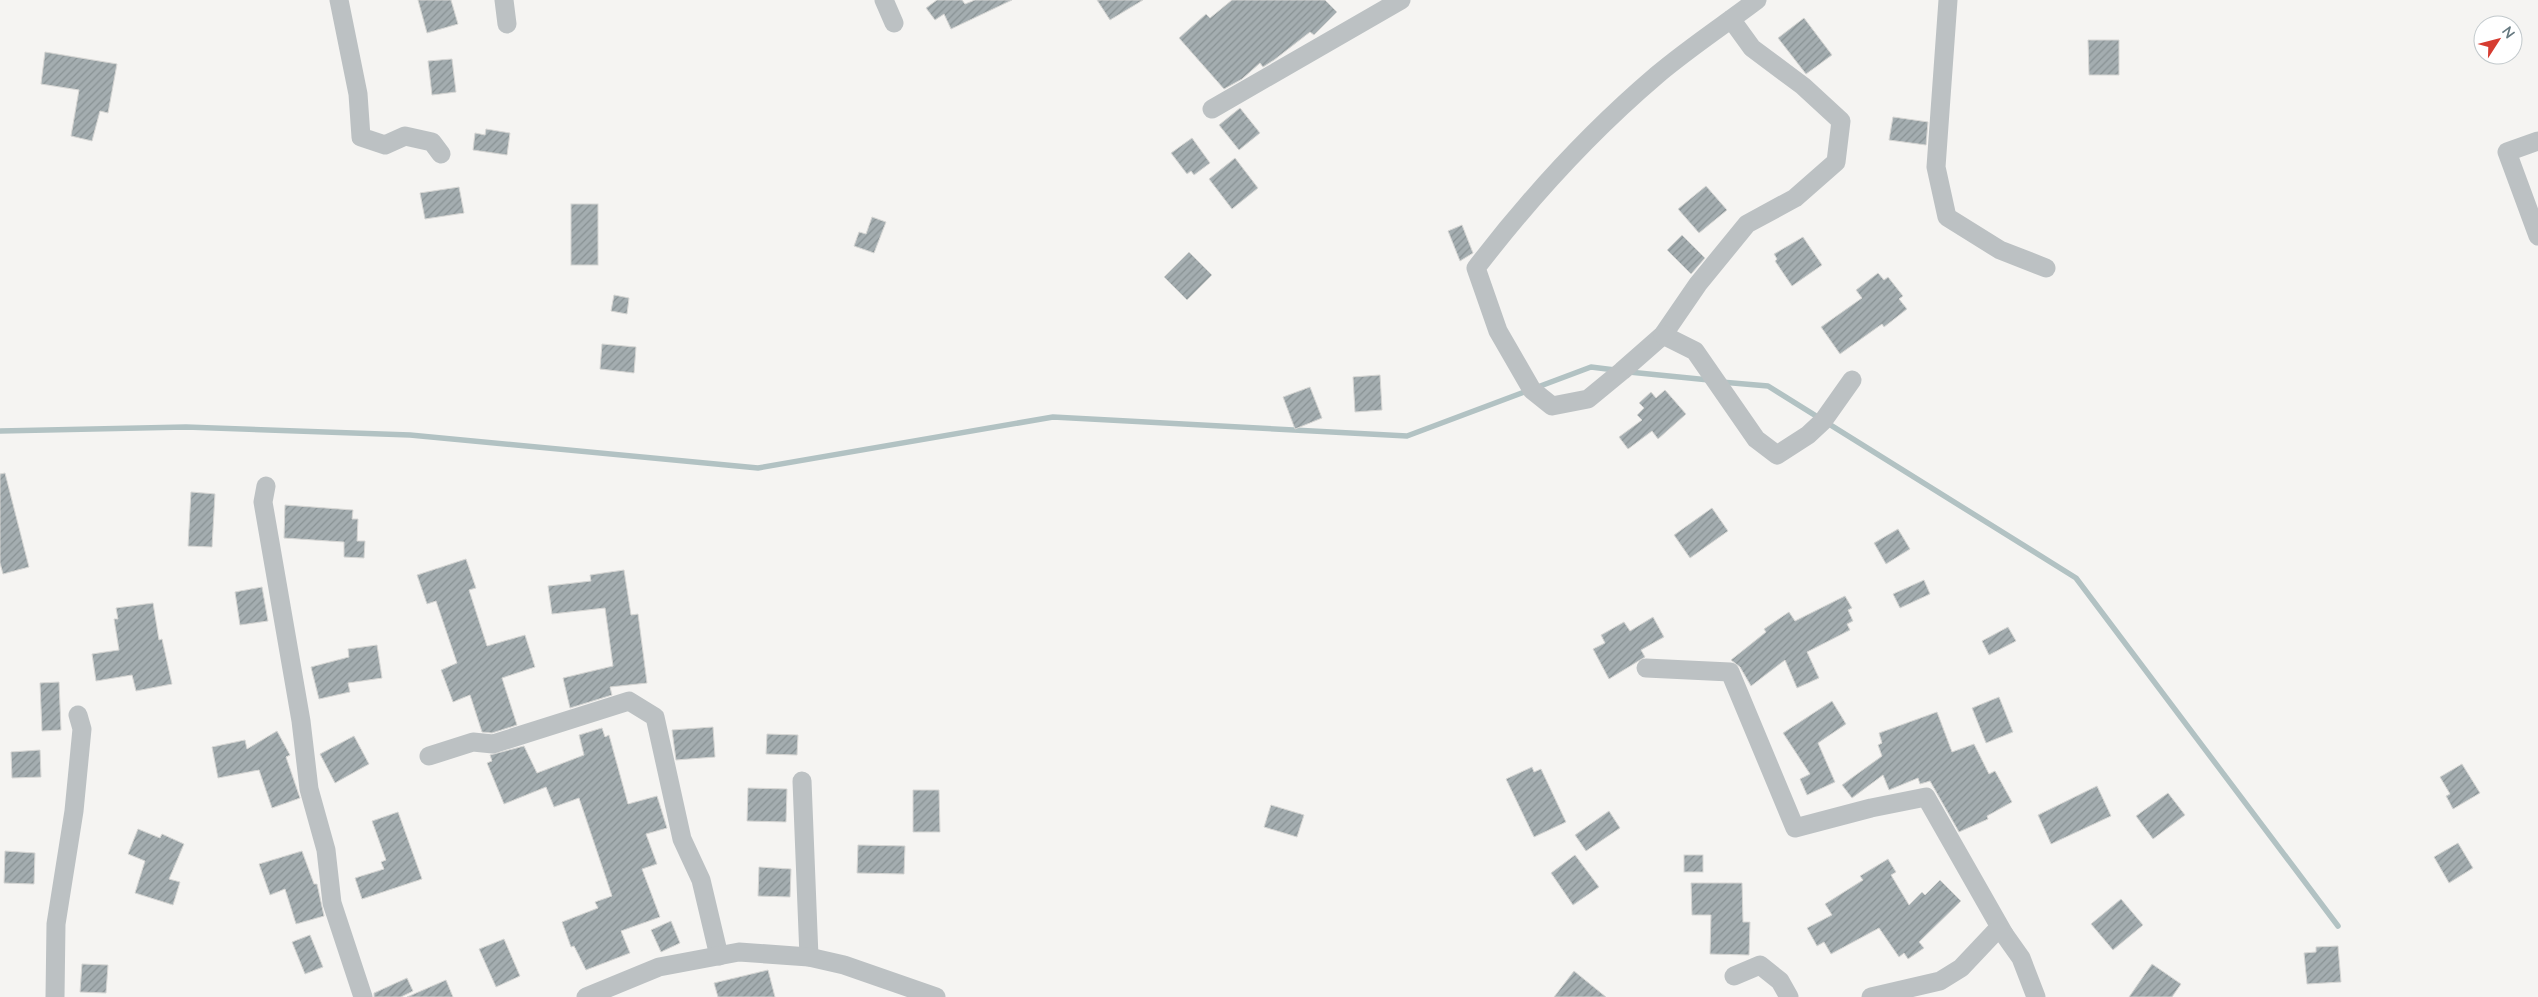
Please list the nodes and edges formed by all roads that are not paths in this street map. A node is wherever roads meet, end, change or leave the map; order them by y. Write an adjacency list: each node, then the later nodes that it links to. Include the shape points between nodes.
1 (339, 0): 12 (street, via 358,94 361,137 385,145 405,136 432,142)
2 (504, 0): 9 (street)
3 (884, 0): 8 (street)
4 (1401, 0): 10 (street)
5 (1757, 0): 7 (street)
6 (1948, 0): 14 (street, via 1936,167 1947,217 2000,250)
7 (1731, 19): 15 (street, via 1752,48 1803,86 1841,121 1836,162 1795,198 1747,224 1698,284); 15 (street, via 1657,75 1593,135 1514,218 1476,268 1498,331 1532,390 1552,406 1588,399)
8 (894, 23)
9 (507, 24)
10 (1212, 109)
11 (2538, 141): 13 (street, via 2508,152)
12 (441, 154)
13 (2538, 236)
14 (2046, 268)
15 (1663, 335): 16 (street, via 1695,351 1756,439 1777,455 1823,421)
16 (1852, 380)
17 (266, 486): 27 (street, via 263,502 301,722 309,789 326,850 332,903)
18 (1646, 668): 22 (street, via 1730,672 1795,828 1926,797)
19 (78, 715): 26 (street, via 82,729 76,794 56,924)
20 (429, 756): 23 (street, via 473,742 493,744 628,701 655,717 682,839 700,880)
21 (802, 781): 24 (street)
22 (2004, 934): 31 (street, via 1995,932 1961,968 1940,981); 32 (street, via 2021,958)
23 (719, 956): 24 (street, via 739,952); 28 (street, via 659,967)
24 (809, 957): 29 (street, via 844,965)
25 (1734, 976): 30 (street, via 1760,965 1780,981)
26 (56, 997)
27 (363, 997)
28 (586, 997)
29 (936, 997)
30 (1789, 997)
31 (1872, 997)
32 (2036, 997)

